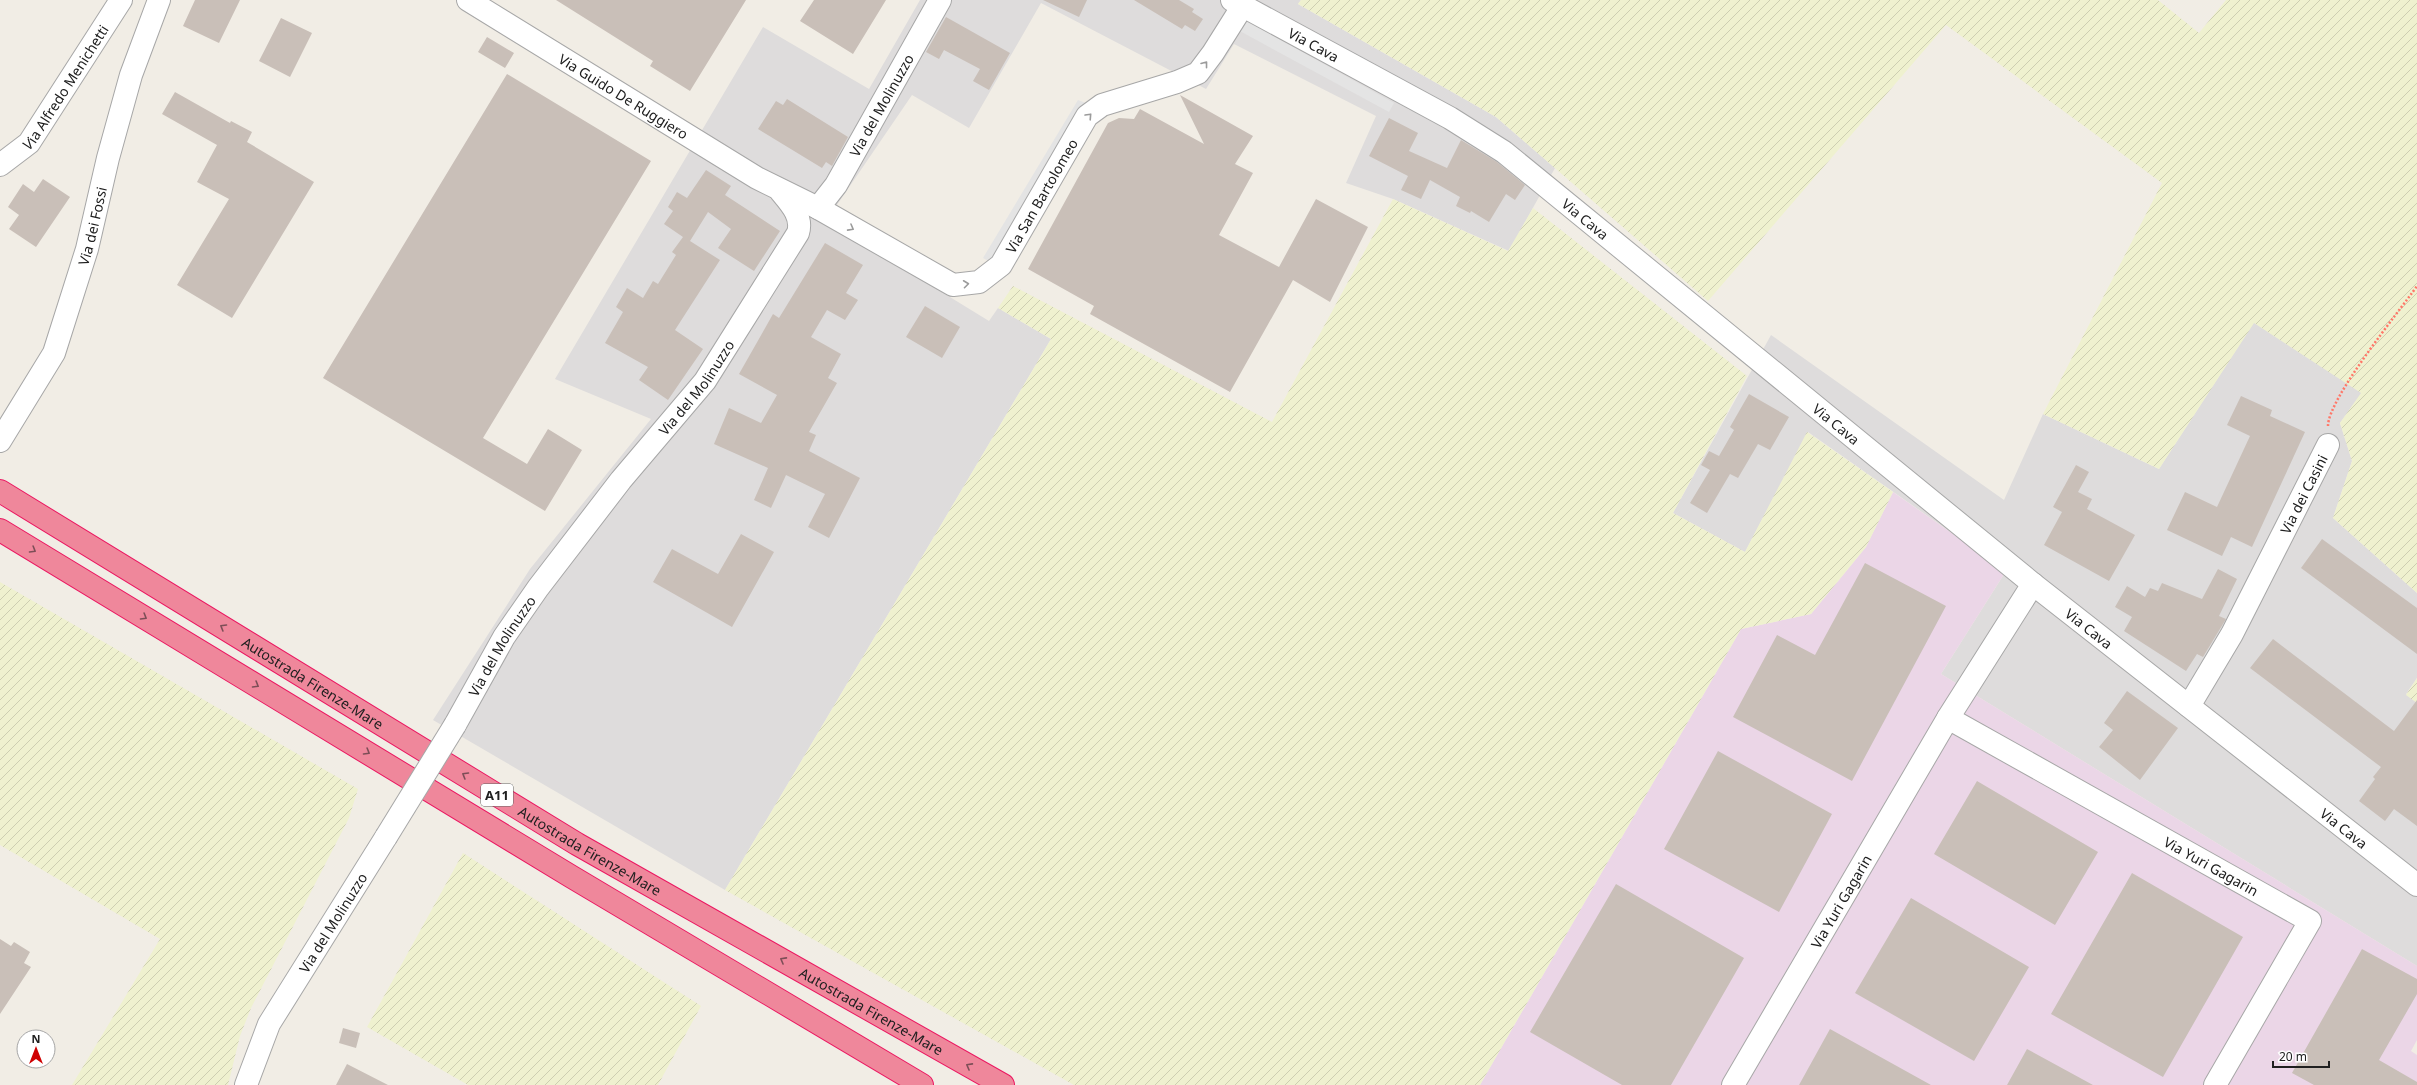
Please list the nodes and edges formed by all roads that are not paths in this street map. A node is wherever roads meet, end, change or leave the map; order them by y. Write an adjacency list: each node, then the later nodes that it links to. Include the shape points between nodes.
1 (121, 0): 6 (street, Via Alfredo Menichetti, via 29,143)
2 (159, 0): 10 (street, Via dei Fossi, via 131,75 87,249 54,353)
3 (468, 0): 7 (street, Via Guido De Ruggiero)
4 (940, 0): 8 (street, Via del Molinuzzo, via 836,185)
5 (1237, 4): 8 (street, Via San Bartolomeo, one-way to 5, via 952,286 979,282 1002,265 1087,116 1102,105 1177,82 1198,72 1214,53); 14 (street, Via Cava, via 1450,118 1504,152)
6 (0, 165)
7 (780, 191): 8 (street, Via Guido De Ruggiero); 9 (street, Via Guido De Ruggiero, via 791,203 799,219)
8 (818, 208)
9 (798, 233): 18 (street, Via del Molinuzzo, bridge, via 705,381 622,480 538,588 504,637 455,725 269,1024)
10 (0, 441)
11 (2328, 445): 15 (street, Via dei Casini, via 2232,634)
12 (0, 492): 20 (highway, Autostrada Firenze-Mare / A11, one-way to 12, via 577,844)
13 (0, 530): 19 (highway, A11, one-way to 19)
14 (2033, 584): 15 (street, Via Cava); 16 (street, Via Yuri Gagarin)
15 (2189, 706): 17 (street, Via Cava)
16 (1948, 718): 21 (street, Via Yuri Gagarin); 22 (street, Via Yuri Gagarin, via 2310,921)
17 (2417, 885)
18 (246, 1085)
19 (922, 1085)
20 (1003, 1085)
21 (1733, 1085)
22 (2214, 1085)

